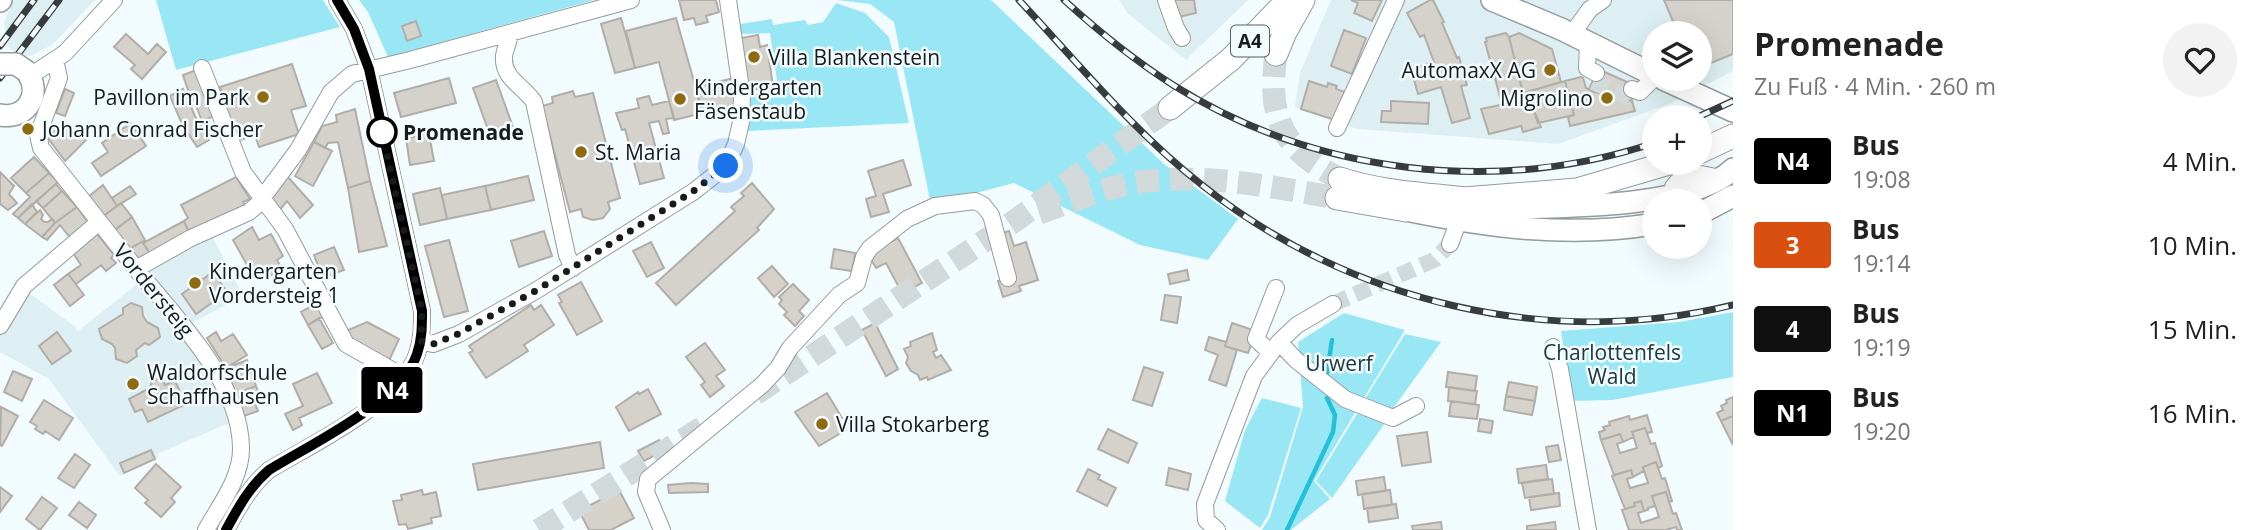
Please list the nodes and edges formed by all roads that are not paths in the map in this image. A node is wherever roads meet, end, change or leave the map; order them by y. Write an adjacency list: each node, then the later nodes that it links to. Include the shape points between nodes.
1 (114, 0): 15 (street)
2 (337, 0): 18 (street)
3 (631, 0): 11 (street)
4 (727, 0): 45 (street, via 742,96 736,144 726,166)
5 (1166, 0): 12 (street)
6 (1288, 0): 25 (highway, A4, via 1231,59)
7 (1303, 0): 14 (highway)
8 (1396, 0): 28 (street)
9 (1492, 0): 13 (main road)
10 (1603, 0): 13 (street, via 1590,9)
11 (509, 33): 18 (street); 45 (street, via 506,68 534,102)
12 (1182, 38)
13 (1580, 38): 19 (main road); 21 (street)
14 (1276, 54)
15 (55, 60): 20 (street); 42 (street, Vordersteig, via 59,78 38,135 41,148)
16 (0, 64): 20 (main road, bridge, via 16,64)
17 (202, 68): 34 (street, via 243,172)
18 (369, 69): 34 (street, via 337,85 298,150); 51 (street, via 422,311)
19 (1642, 70)
20 (28, 73): 27 (main road, via 34,89 29,106 15,115)
21 (1592, 74)
22 (1642, 86): 24 (street)
23 (1689, 91): 26 (main road)
24 (1634, 93)
25 (1170, 108)
26 (1733, 111)
27 (0, 115)
28 (1337, 128)
29 (1733, 136): 30 (highway)
30 (1712, 146)
31 (1642, 171): 39 (highway, via 1577,190)
32 (1729, 181): 33 (main road); 36 (main road)
33 (1700, 189)
34 (262, 197): 46 (street, via 249,212); 54 (street, via 285,229 346,344)
35 (1642, 201): 37 (main road)
36 (1712, 201)
37 (1517, 207): 39 (highway)
38 (1406, 210): 39 (main road); 39 (highway, via 1338,189 1357,185 1411,194)
39 (1462, 210): 43 (main road, via 1485,225 1531,230); 44 (street)
40 (1733, 211): 41 (main road)
41 (1712, 214)
42 (99, 222): 46 (street, Vordersteig); 50 (street, via 24,286)
43 (1642, 226)
44 (1450, 244)
45 (573, 268): 51 (street, via 458,334 433,344)
46 (136, 269): 57 (street, Vordersteig, via 201,347 239,425 242,449 237,472)
47 (1007, 278): 59 (street, via 990,215 975,201 935,206 882,237 864,257 857,283 839,295 790,348 762,386 648,479 646,492)
48 (1276, 288): 52 (street, via 1256,339)
49 (1333, 304): 52 (street, via 1297,325)
50 (0, 326)
51 (421, 341): 54 (street)
52 (1274, 347): 55 (street, via 1345,399 1394,418); 56 (street, via 1254,376 1208,495)
53 (1553, 347): 60 (street)
54 (404, 377): 58 (street, via 379,402 256,481)
55 (1416, 406)
56 (1207, 527)
57 (206, 530)
58 (226, 530)
59 (662, 530)
60 (1588, 530)

